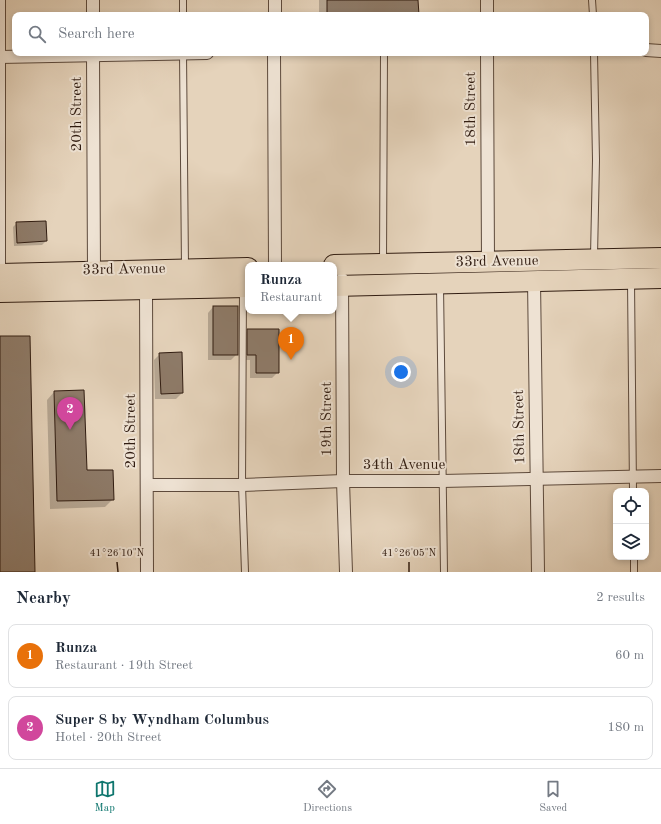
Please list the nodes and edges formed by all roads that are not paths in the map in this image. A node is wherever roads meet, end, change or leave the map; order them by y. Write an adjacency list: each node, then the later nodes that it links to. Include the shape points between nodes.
1 (2, 0): 14 (lane)
2 (93, 0): 7 (street)
3 (183, 0): 8 (lane)
4 (275, 0): 9 (street)
5 (487, 0): 10 (street)
6 (592, 0): 11 (lane)
7 (93, 12)
8 (183, 12)
9 (275, 12)
10 (487, 12)
11 (593, 12)
12 (649, 50): 13 (street)
13 (661, 50)
14 (1, 56): 15 (street); 33 (lane)
15 (12, 56)
16 (93, 56): 30 (street, 20th Street)
17 (183, 56): 29 (lane)
18 (274, 56): 24 (street)
19 (384, 56): 26 (lane)
20 (487, 56): 25 (street, 18th Street)
21 (594, 56): 23 (lane)
22 (661, 258): 23 (highway, 33rd Avenue)
23 (594, 260): 25 (highway, 33rd Avenue)
24 (275, 262)
25 (488, 262): 26 (highway, 33rd Avenue)
26 (383, 264): 27 (highway, 33rd Avenue)
27 (338, 265): 36 (street, 19th Street)
28 (245, 268): 29 (highway, 33rd Avenue)
29 (185, 269): 30 (highway, 33rd Avenue)
30 (94, 270): 33 (highway, 33rd Avenue)
31 (661, 278): 32 (highway, 33rd Avenue)
32 (631, 279): 34 (highway, 33rd Avenue); 40 (lane)
33 (1, 280): 38 (highway, 33rd Avenue)
34 (534, 281): 35 (highway, 33rd Avenue); 42 (street, 18th Street)
35 (440, 283): 36 (highway, 33rd Avenue); 44 (lane)
36 (338, 286): 43 (street, 19th Street)
37 (245, 287): 38 (highway, 33rd Avenue)
38 (146, 289): 45 (street, 20th Street)
39 (245, 314): 46 (lane)
40 (633, 476): 41 (street, 34th Avenue); 42 (street, 34th Avenue); 47 (lane)
41 (661, 476)
42 (536, 479): 44 (street, 34th Avenue); 53 (street, 18th Street)
43 (343, 481): 44 (street, 34th Avenue); 46 (street, 34th Avenue); 51 (street, 19th Street)
44 (442, 481): 52 (lane)
45 (147, 485): 46 (street, 34th Avenue); 49 (street, 20th Street)
46 (242, 485): 50 (lane)
47 (633, 488)
48 (634, 560): 54 (lane)
49 (147, 572)
50 (245, 572)
51 (346, 572)
52 (444, 572)
53 (538, 572)
54 (634, 572)

